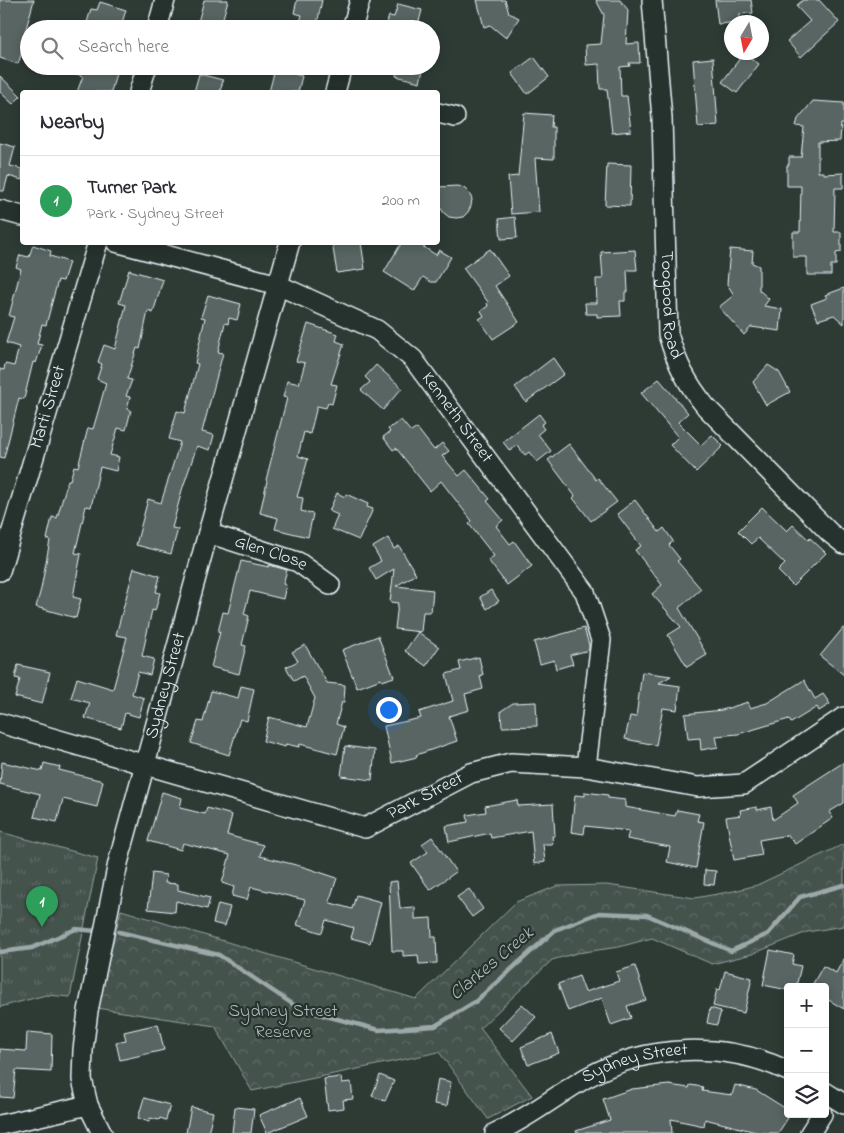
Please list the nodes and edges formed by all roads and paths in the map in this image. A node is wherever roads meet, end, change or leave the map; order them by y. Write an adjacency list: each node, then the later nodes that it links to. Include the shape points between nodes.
1 (165, 0): 4 (street)
2 (360, 0): 5 (street)
3 (652, 0): 17 (street, Toogood Road, via 662,118 668,334 676,361 691,389 706,407)
4 (159, 20)
5 (354, 20)
6 (145, 75): 8 (street)
7 (342, 75): 9 (street)
8 (141, 90)
9 (341, 90)
10 (0, 210): 11 (street)
11 (20, 215)
12 (97, 245): 18 (street, Marti Street)
13 (127, 245): 15 (street, Kenneth Street)
14 (289, 245): 15 (street, Sydney Street)
15 (278, 285): 16 (street, Sydney Street); 23 (street, Kenneth Street, via 377,330 414,359 585,592 601,640)
16 (208, 533): 19 (street, Glen Close, via 298,562); 22 (street, Sydney Street)
17 (844, 544)
18 (0, 571)
19 (330, 584)
20 (844, 717): 23 (street, Park Street, via 744,784 698,787)
21 (0, 723): 22 (street, Park Street)
22 (144, 764): 23 (street, Park Street, via 365,828 471,773 511,763); 25 (street, Sydney Street, via 118,863 88,1010 82,1079)
23 (586, 767)
24 (784, 1069): 29 (street, Sydney Street, via 742,1055 714,1051 650,1054 587,1078)
25 (88, 1105): 27 (street); 28 (street, Sydney Street)
26 (819, 1118): 30 (street)
27 (0, 1125)
28 (102, 1133)
29 (495, 1133)
30 (810, 1133)

